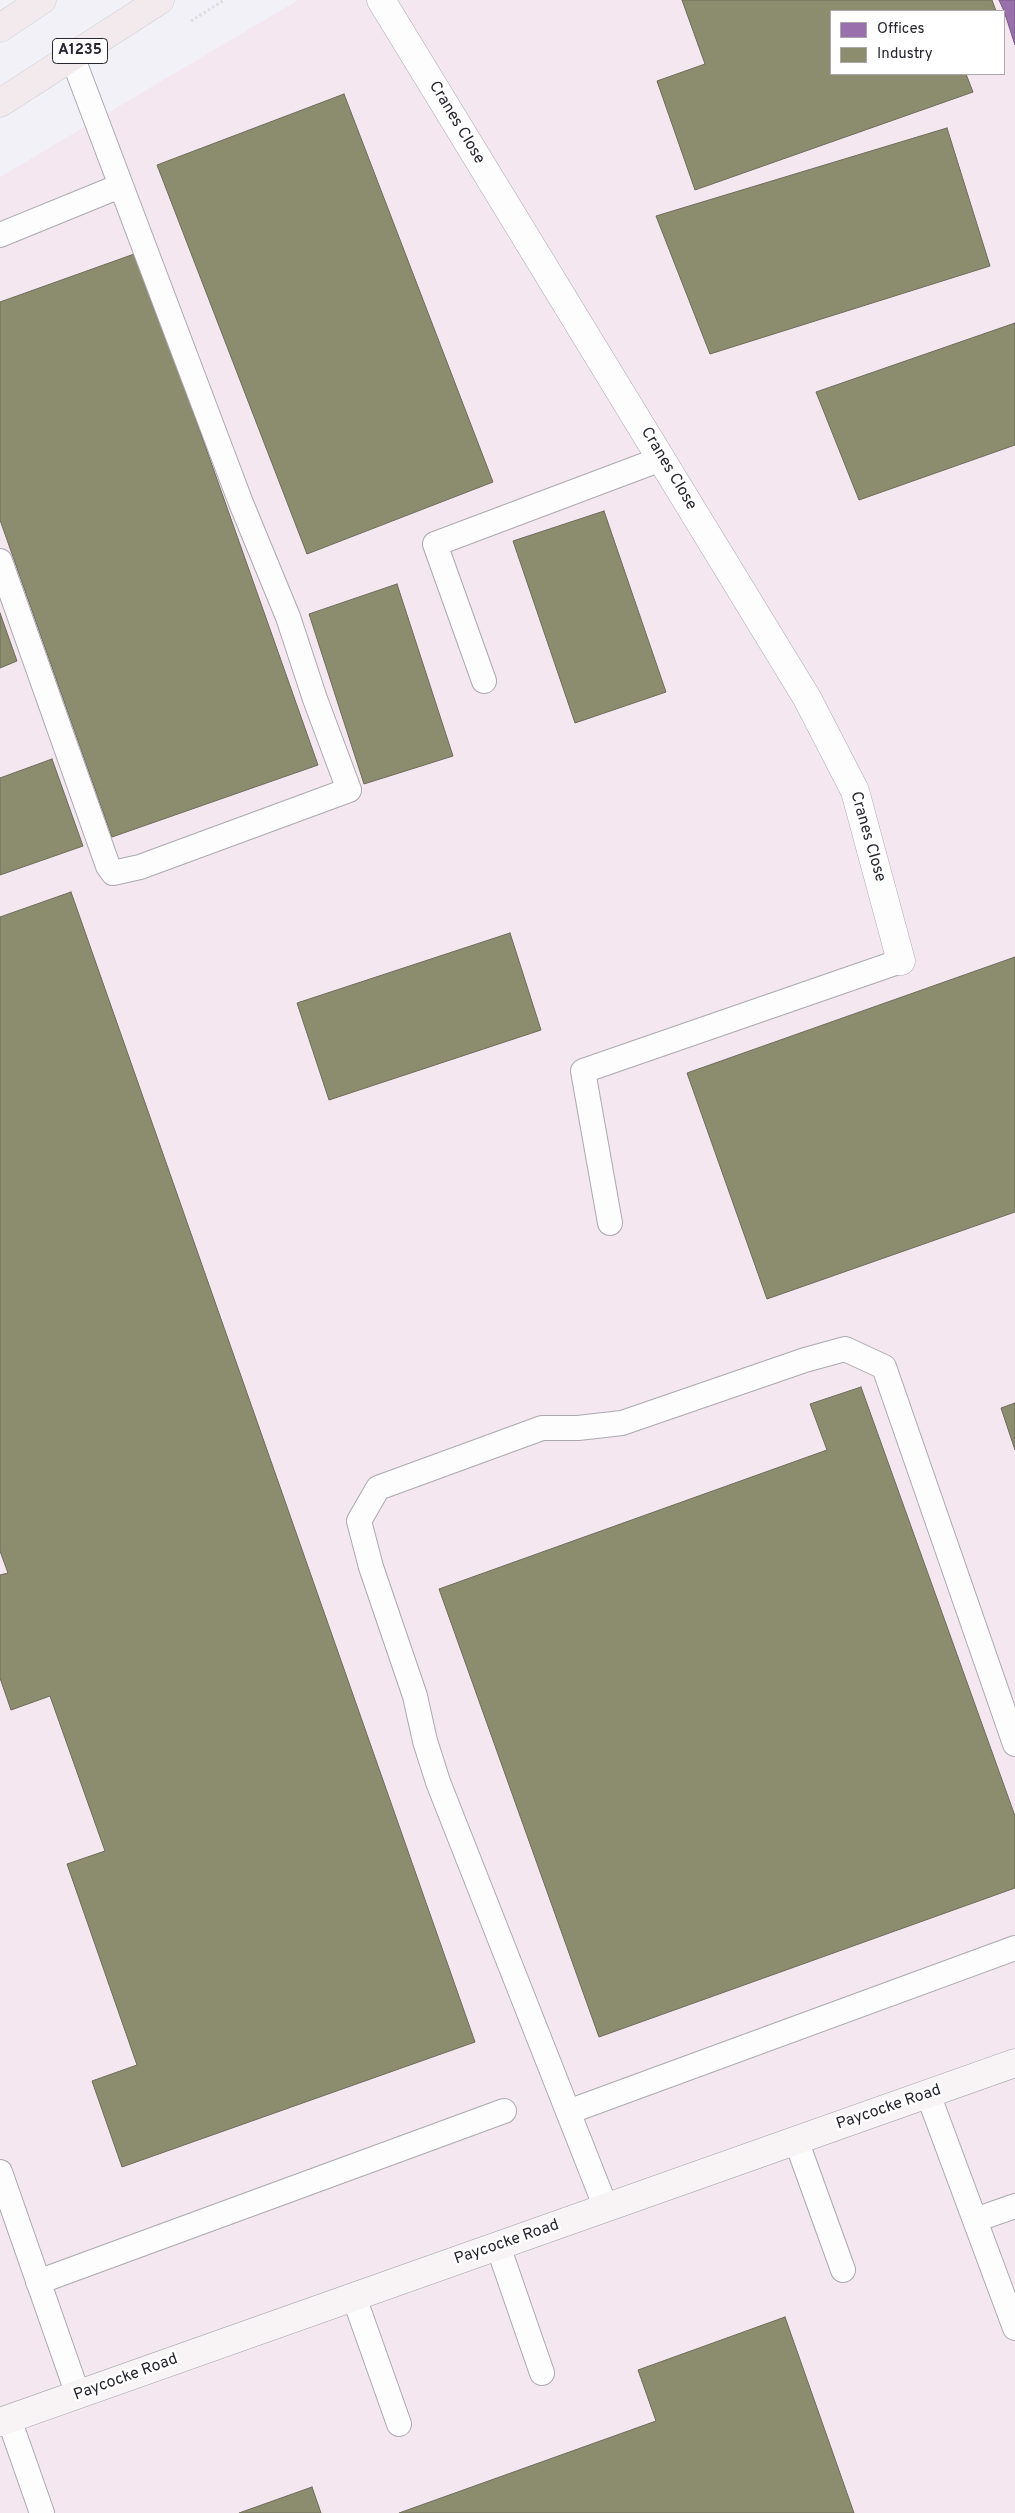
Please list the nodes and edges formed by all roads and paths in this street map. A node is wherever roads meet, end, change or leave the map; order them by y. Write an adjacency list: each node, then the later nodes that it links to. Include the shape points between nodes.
1 (42, 0): 4 (main road)
2 (160, 0): 5 (main road, A1235)
3 (381, 0): 9 (street, Cranes Close)
4 (0, 28)
5 (72, 56): 6 (main road, A1235); 7 (lane)
6 (0, 103)
7 (120, 186): 8 (lane); 10 (lane, via 288,617 349,790 140,867 113,873 104,857)
8 (0, 235)
9 (661, 458): 11 (lane, via 435,544); 12 (street, Cranes Close, via 807,698 855,791)
10 (0, 562)
11 (484, 681)
12 (901, 961): 13 (lane, via 583,1071)
13 (610, 1223)
14 (1015, 1744): 19 (lane, via 884,1367 845,1349 622,1424 542,1428 378,1488 359,1521 371,1567 415,1696 438,1782)
15 (1015, 1948): 19 (lane)
16 (1015, 2063): 17 (street, Paycocke Road)
17 (928, 2094): 20 (street, Paycocke Road); 24 (lane)
18 (504, 2111): 27 (lane)
19 (568, 2112): 23 (lane)
20 (796, 2140): 23 (street, Paycocke Road); 26 (lane)
21 (0, 2172): 27 (lane)
22 (1015, 2206): 24 (lane)
23 (606, 2208): 25 (street, Paycocke Road)
24 (975, 2220): 29 (lane)
25 (498, 2246): 28 (street, Paycocke Road); 30 (lane)
26 (843, 2270)
27 (38, 2282): 31 (lane)
28 (354, 2297): 31 (street, Paycocke Road); 33 (lane)
29 (1015, 2328)
30 (542, 2373)
31 (78, 2395): 32 (street, Paycocke Road)
32 (4, 2421): 34 (lane)
33 (399, 2424)
34 (42, 2513)

